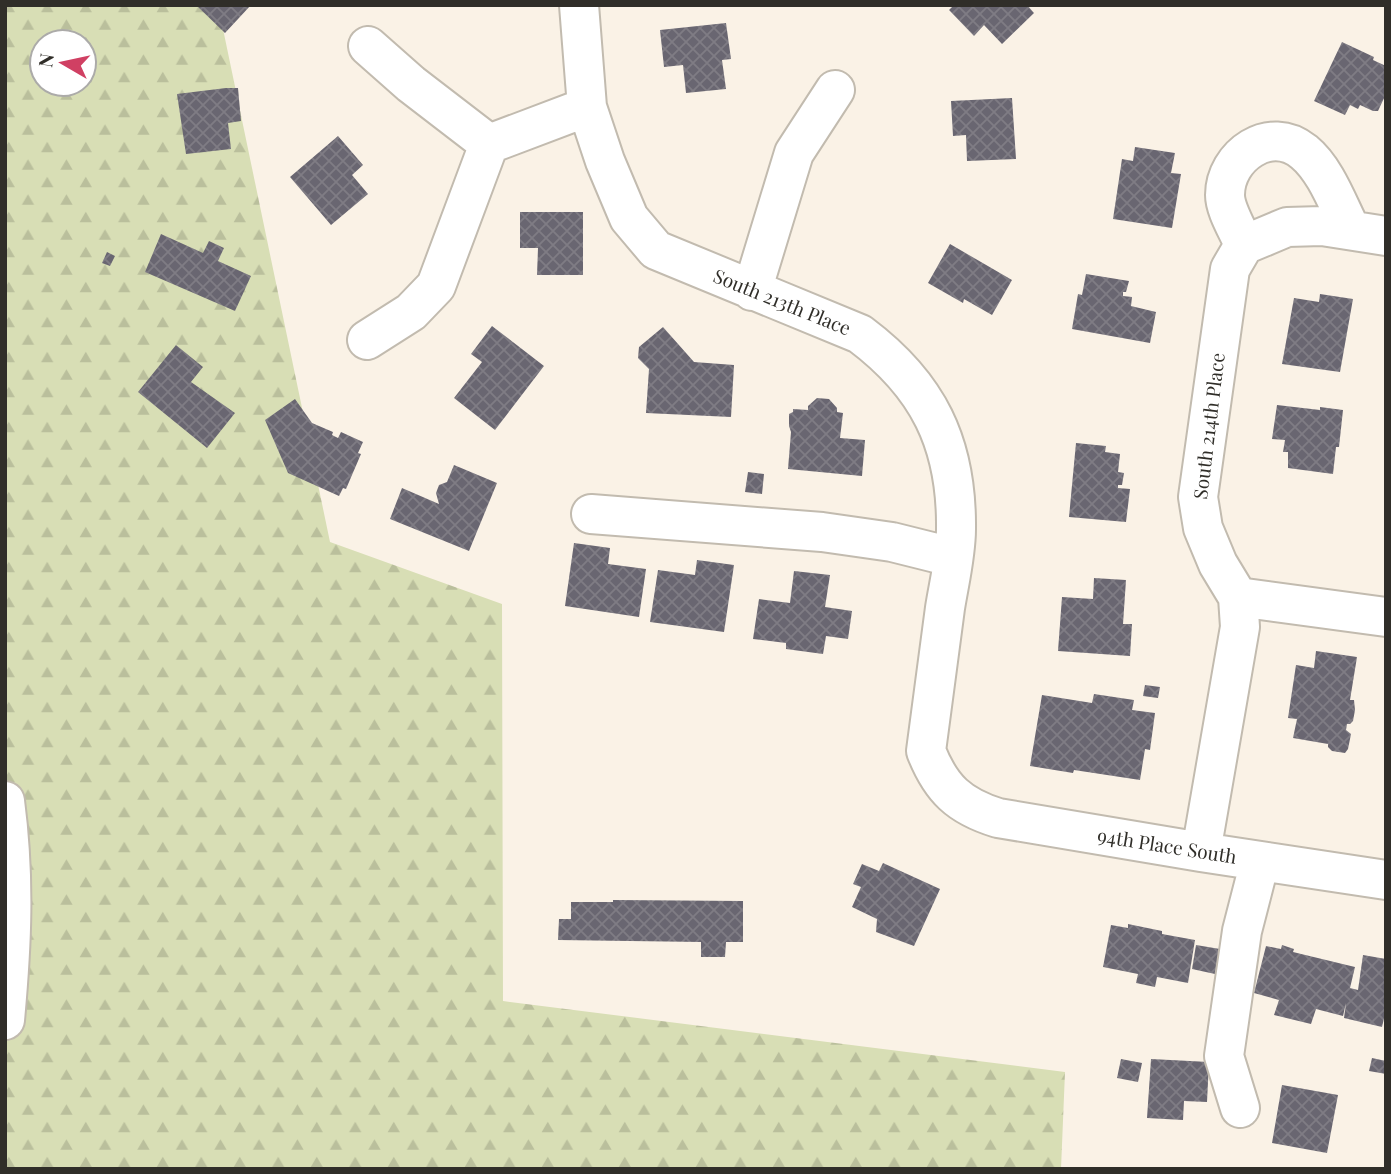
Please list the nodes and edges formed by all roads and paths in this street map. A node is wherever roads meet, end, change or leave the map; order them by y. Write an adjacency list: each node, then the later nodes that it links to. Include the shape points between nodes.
1 (579, 5): 4 (street, South 213th Place)
2 (368, 46): 5 (street)
3 (835, 90): 8 (street, via 794,153)
4 (587, 107): 5 (street); 8 (street, South 213th Place, via 629,218 656,250)
5 (489, 144): 9 (street, via 436,286 411,312)
6 (1353, 231): 7 (street, via 1287,227); 7 (street, via 1315,163 1288,144 1265,142 1247,149 1226,181 1224,199)
7 (1244, 245): 12 (street, South 214th Place, via 1230,269 1198,498 1203,528)
8 (752, 291): 11 (street, South 213th Place, via 860,334 915,384 939,426 953,475 956,531)
9 (367, 340)
10 (591, 514): 11 (street, via 822,532)
11 (952, 557): 14 (street, South 213th Place, via 926,751 936,775)
12 (1238, 597): 13 (street); 16 (street, South 214th Place, via 1240,627)
13 (1386, 617)
14 (953, 796): 16 (street, 94th Place South, via 976,812 998,818)
15 (5, 801): 19 (street, via 13,879)
16 (1200, 852): 17 (street, 94th Place South)
17 (1260, 861): 18 (street, 94th Place South); 20 (street, via 1242,931 1224,1056)
18 (1386, 880)
19 (5, 1020)
20 (1240, 1108)

